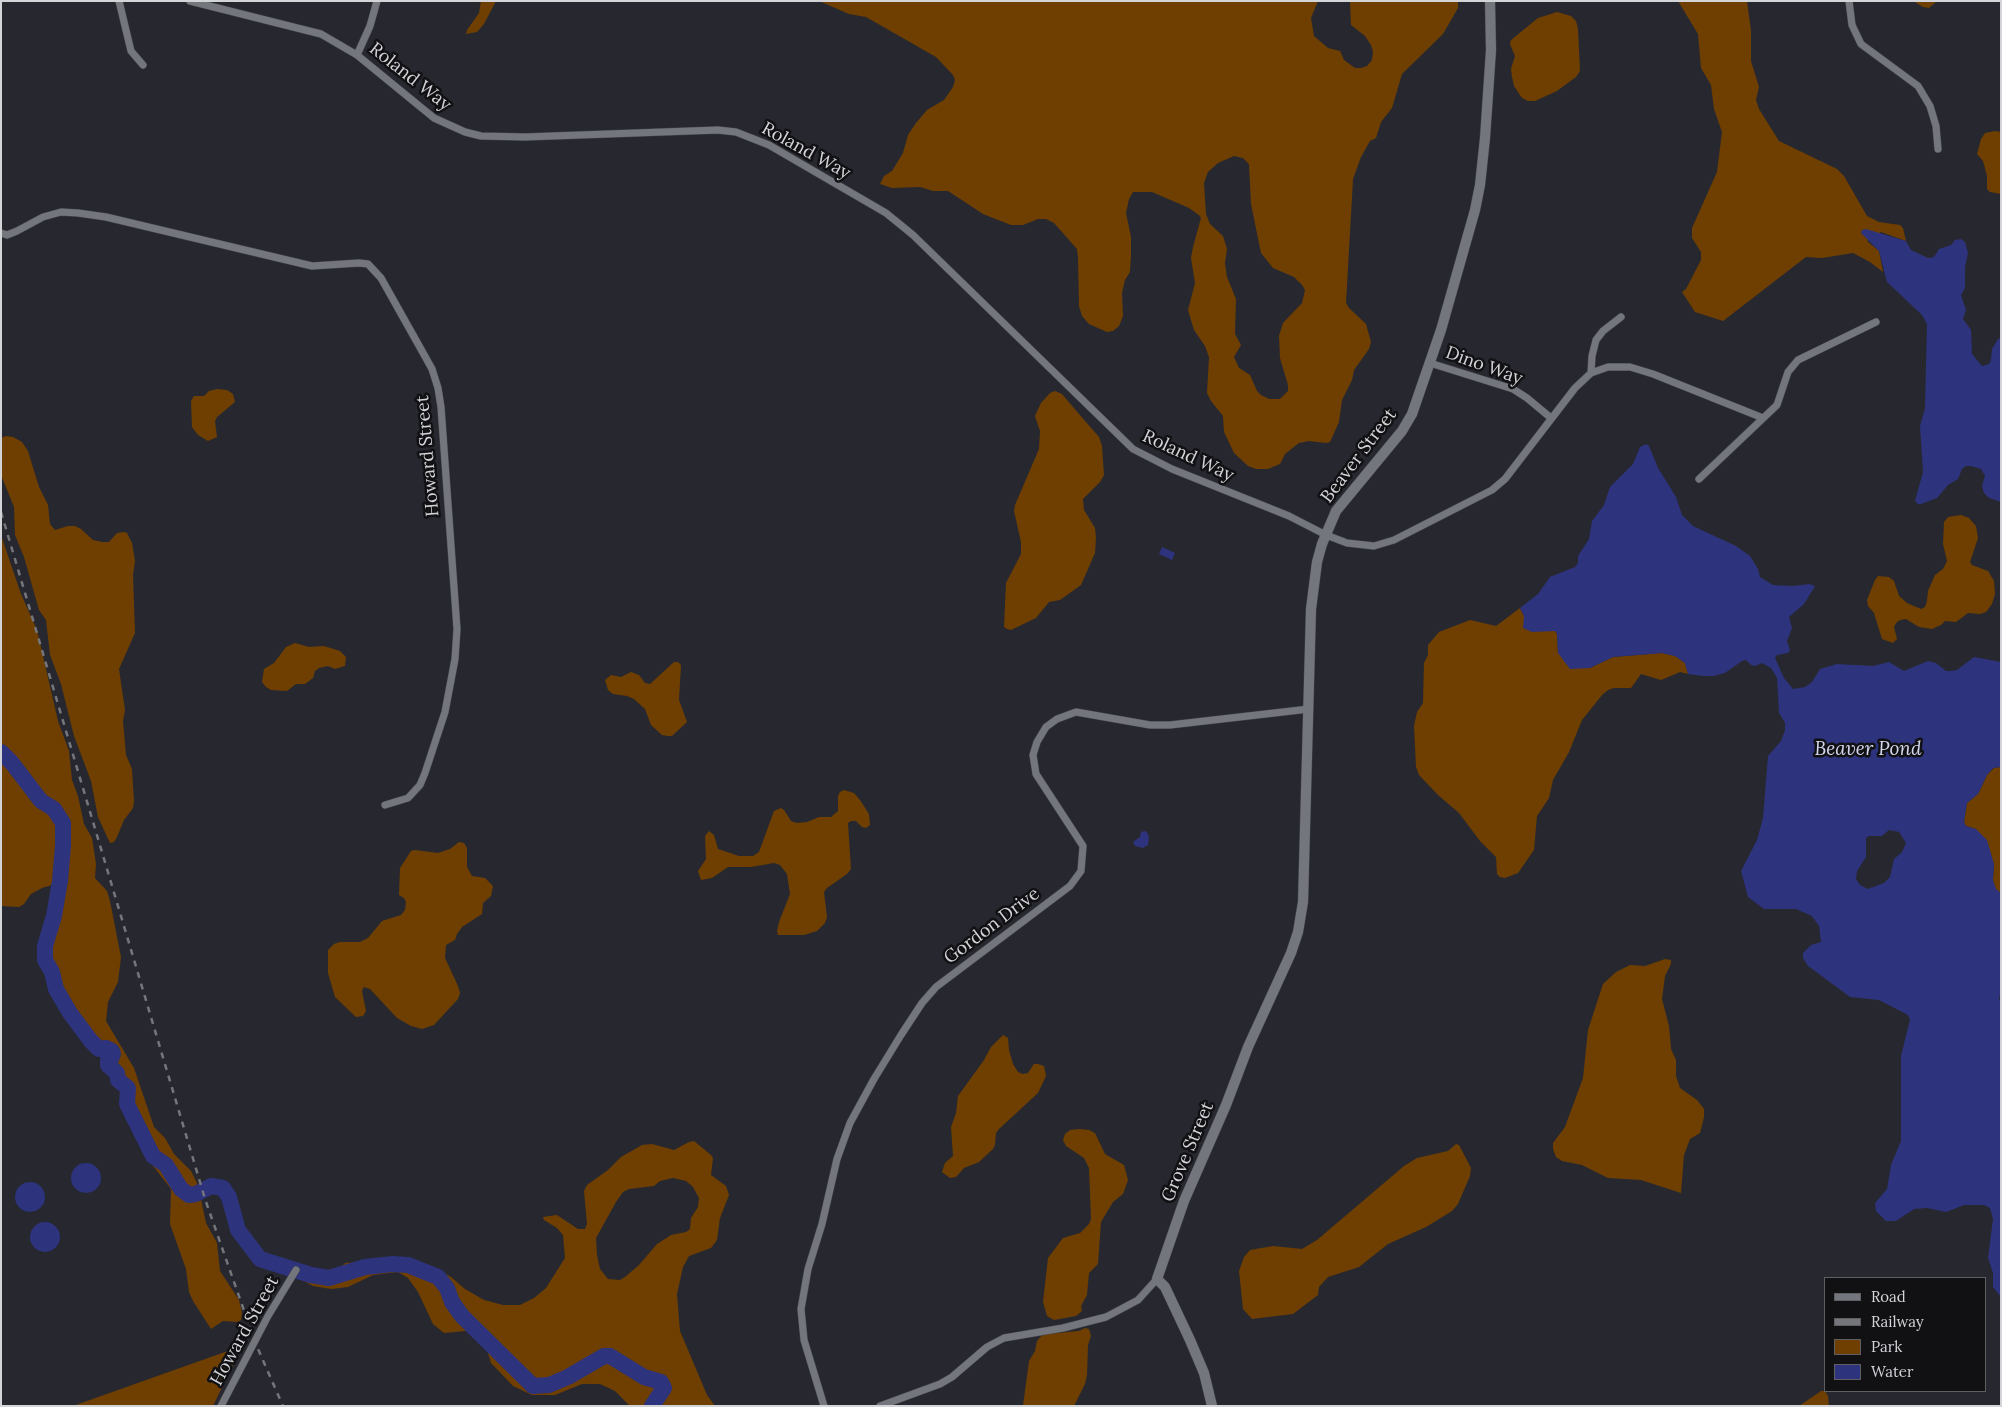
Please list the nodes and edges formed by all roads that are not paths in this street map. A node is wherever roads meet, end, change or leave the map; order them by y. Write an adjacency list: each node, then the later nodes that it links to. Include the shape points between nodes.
1 (119, 1): 7 (street, via 131,51)
2 (190, 1): 6 (street, Roland Way, via 321,34)
3 (377, 1): 6 (street)
4 (1490, 1): 12 (street, Beaver Street, via 1491,50 1480,185)
5 (1849, 1): 8 (street, via 1852,25 1861,44 1918,86 1930,106)
6 (357, 55): 17 (street, Roland Way, via 434,118 458,130 481,136 718,130 736,132 769,144 886,213 913,234 1133,449 1172,470)
7 (144, 65)
8 (1938, 149)
9 (1, 234): 19 (street, Howard Street, via 17,231 43,217 61,212 78,213 312,266 368,264 382,278 432,369 438,388 457,629 445,712 420,786 408,798)
10 (1621, 317): 13 (street, via 1596,340)
11 (1876, 322): 15 (street, via 1798,360 1788,372 1777,405)
12 (1430, 363): 14 (street, Dino Way, via 1513,390); 17 (street, Beaver Street, via 1402,431 1346,497)
13 (1591, 373): 14 (street, Roland Way); 15 (street, via 1608,366 1630,367)
14 (1551, 418): 17 (street, Roland Way, via 1505,479 1492,490 1394,540 1374,546 1347,543)
15 (1763, 418): 16 (street)
16 (1699, 479)
17 (1326, 534): 18 (street, Beaver Street, via 1317,562 1311,608)
18 (1309, 709): 20 (street, Beaver Street); 24 (street, Gordon Drive, via 1170,725 1150,725 1076,712 1046,727 1033,755 1036,774 1083,846 1080,871 1070,886 936,987 901,1035 850,1123 837,1159 808,1269 801,1309 804,1340)
19 (385, 805)
20 (1302, 909): 22 (street, Grove Street, via 1291,953 1184,1201)
21 (296, 1270): 23 (street, Howard Street)
22 (1157, 1279): 25 (street, via 1138,1300 1106,1317 1004,1338 987,1347 940,1384); 26 (street, via 1165,1287 1190,1340 1204,1373)
23 (221, 1406)
24 (824, 1406)
25 (880, 1406)
26 (1212, 1406)

